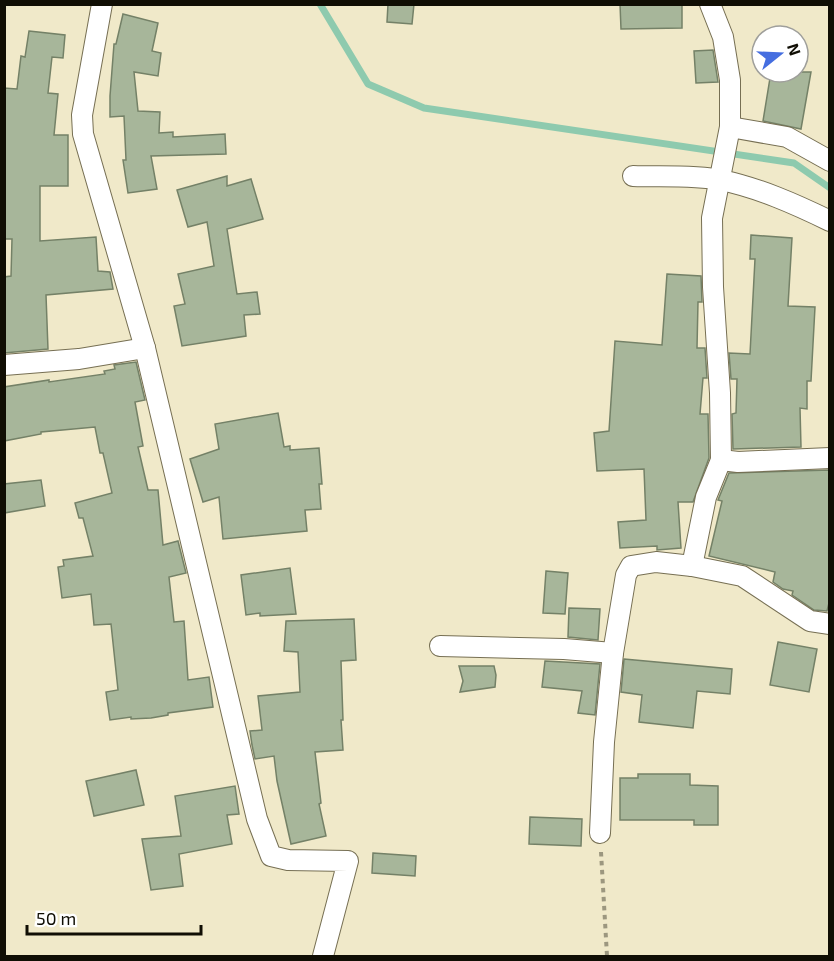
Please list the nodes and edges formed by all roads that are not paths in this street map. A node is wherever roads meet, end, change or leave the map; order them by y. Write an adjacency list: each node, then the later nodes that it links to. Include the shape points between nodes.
1 (710, 4): 3 (street, via 723,37 730,80)
2 (102, 6): 8 (street, via 82,115 83,134)
3 (730, 127): 4 (street, via 787,137); 5 (street)
4 (830, 160)
5 (720, 173): 6 (street); 7 (street); 11 (street, via 712,218)
6 (633, 176)
7 (830, 221)
8 (145, 348): 9 (street); 17 (street, via 244,767 271,856 348,861)
9 (4, 365)
10 (830, 458): 11 (street)
11 (721, 460): 12 (street, via 706,497)
12 (692, 566): 13 (street, via 742,576 810,621); 15 (street, via 656,562 631,566)
13 (830, 624)
14 (440, 646): 15 (street)
15 (614, 653): 16 (street, via 604,742)
16 (600, 833)
17 (324, 957)

